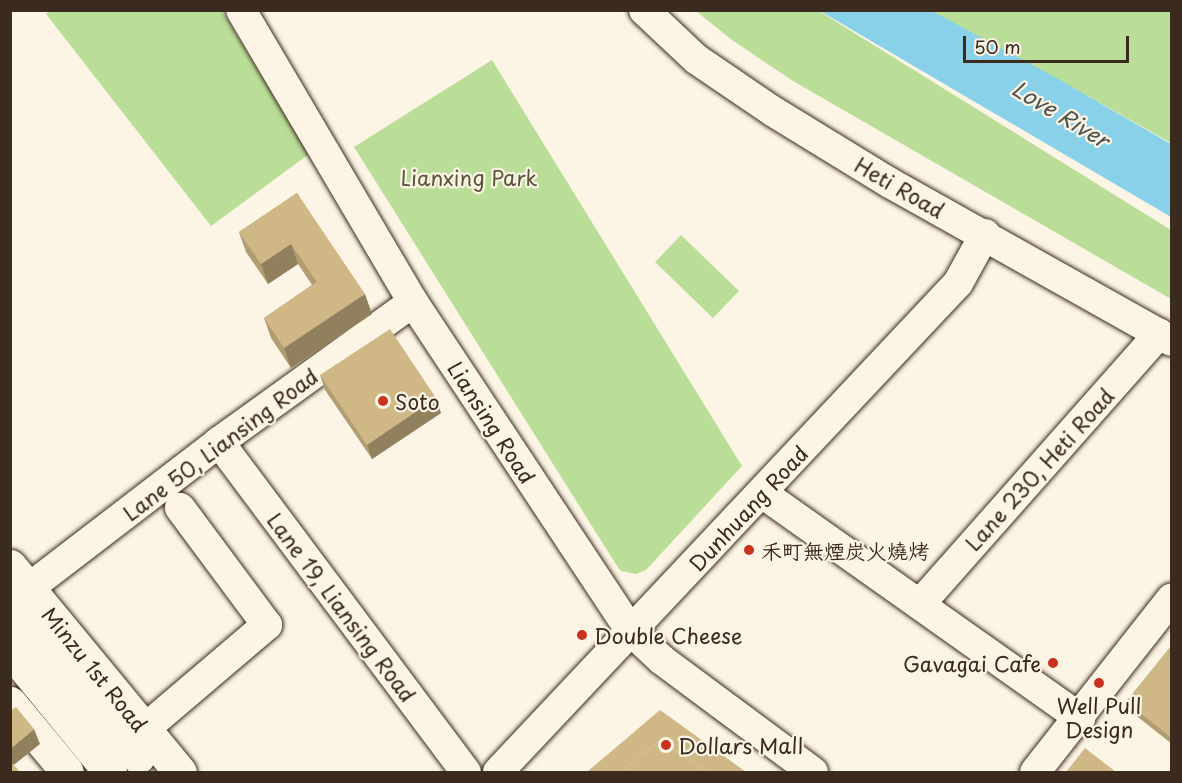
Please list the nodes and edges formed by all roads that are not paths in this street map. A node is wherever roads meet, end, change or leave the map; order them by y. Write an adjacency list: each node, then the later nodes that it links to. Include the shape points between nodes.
1 (241, 10): 4 (street, Liansing Road)
2 (644, 10): 3 (street, Heti Road, via 696,59 774,112 890,183)
3 (985, 234): 5 (street, Heti Road); 7 (street, Dunhuang Road, via 958,283)
4 (413, 302): 6 (street, Lane 50, Liansing Road); 12 (street, Liansing Road)
5 (1165, 337): 11 (street, Lane 230, Heti Road)
6 (219, 442): 9 (street, Lane 50, Liansing Road); 21 (street, Lane 19, Liansing Road)
7 (762, 493): 11 (street); 12 (street, Dunhuang Road)
8 (180, 508): 16 (street, via 267,625)
9 (17, 587): 16 (main road, Minzu 1st Road)
10 (1172, 598): 15 (street)
11 (920, 604): 15 (street)
12 (631, 631): 22 (street, Dunhuang Road); 23 (street, Liansing Road, via 662,660)
13 (11, 651): 18 (main road)
14 (10, 703): 17 (main road)
15 (1080, 718): 24 (street)
16 (136, 736): 19 (main road, Minzu 1st Road); 20 (main road, Minzu 1st Road)
17 (67, 772)
18 (110, 772)
19 (151, 772)
20 (180, 772)
21 (466, 772)
22 (498, 772)
23 (813, 772)
24 (1035, 772)

